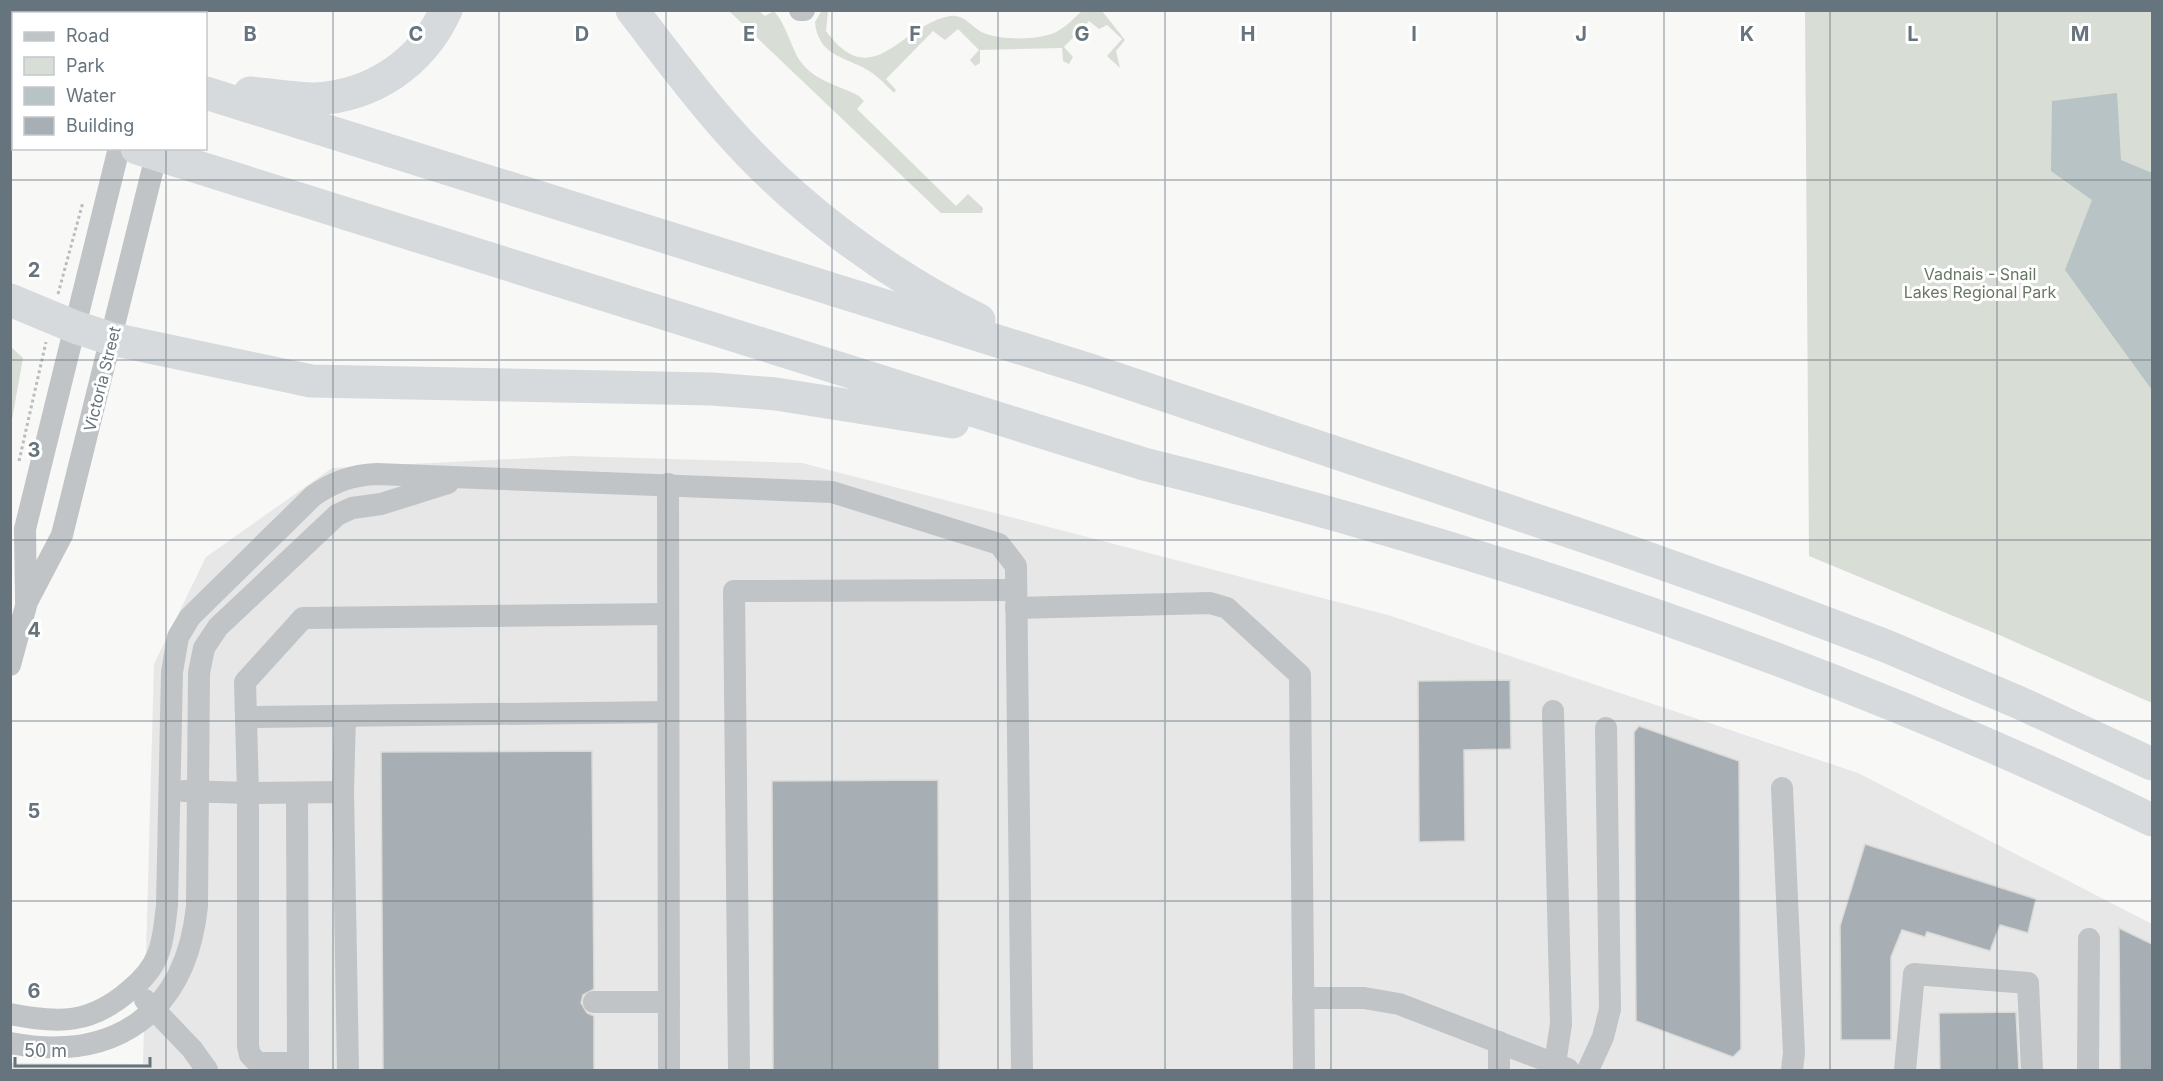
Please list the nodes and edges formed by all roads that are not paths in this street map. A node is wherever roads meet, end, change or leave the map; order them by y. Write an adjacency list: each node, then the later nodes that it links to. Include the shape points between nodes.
1 (446, 10): 3 (highway, via 426,45 406,65 362,90 313,99)
2 (632, 10): 11 (highway, via 726,129 828,223 924,290 968,315)
3 (207, 92)
4 (207, 92): 11 (highway)
5 (118, 150): 9 (street, Victoria Street)
6 (143, 150): 12 (highway)
7 (158, 150): 10 (street, Victoria Street)
8 (10, 300): 9 (highway)
9 (75, 327): 10 (highway); 16 (street, Victoria Street, via 26,529)
10 (112, 339): 12 (highway, via 312,381 712,388 777,394 949,421 1025,440); 16 (street, Victoria Street, via 62,534)
11 (1090, 370): 24 (highway, via 1757,597 2000,694)
12 (1114, 455): 31 (highway, via 1412,535 1669,618 1952,729)
13 (462, 478): 14 (street); 26 (street, via 362,475 328,485 199,606 183,626 175,650); 27 (street, via 337,515 218,627 201,660)
14 (668, 484): 15 (street, via 831,492 999,544 1016,566); 17 (street)
15 (1016, 599): 34 (street, via 1210,603 1227,608 1300,675); 46 (street, via 734,591); 47 (street)
16 (27, 602): 18 (street, Victoria Street)
17 (668, 614): 20 (street); 22 (street, via 303,618 245,682)
18 (10, 665)
19 (1553, 711): 42 (street)
20 (668, 712): 21 (street); 36 (street)
21 (345, 716): 22 (street); 28 (street)
22 (246, 717): 29 (street)
23 (1606, 728): 50 (street, via 1610,1009)
24 (2152, 764)
25 (1782, 788): 51 (street)
26 (170, 790): 27 (street); 33 (street, via 163,935 151,968)
27 (198, 791): 29 (street); 37 (street, via 194,936 173,985)
28 (343, 792): 30 (street); 44 (street)
29 (248, 793): 30 (street); 41 (street, via 248,1046 258,1063)
30 (297, 793): 41 (street)
31 (2152, 820)
32 (2089, 939): 54 (street)
33 (133, 988): 37 (street); 38 (street, via 111,1006 72,1020)
34 (1303, 998): 39 (street, via 1364,998 1399,1004); 48 (street)
35 (594, 1002): 36 (street)
36 (669, 1002): 45 (street)
37 (154, 1010): 40 (street, via 121,1034 98,1043 55,1049); 43 (street, via 192,1049)
38 (10, 1014)
39 (1499, 1042): 42 (street); 49 (street)
40 (10, 1043)
41 (298, 1067)
42 (1564, 1067)
43 (207, 1071)
44 (348, 1071)
45 (669, 1071)
46 (739, 1071)
47 (1022, 1071)
48 (1304, 1071)
49 (1499, 1071)
50 (1588, 1071)
51 (1792, 1071)
52 (1905, 1071): 53 (street, via 1914,975 2028,983)
53 (2032, 1071)
54 (2088, 1071)

